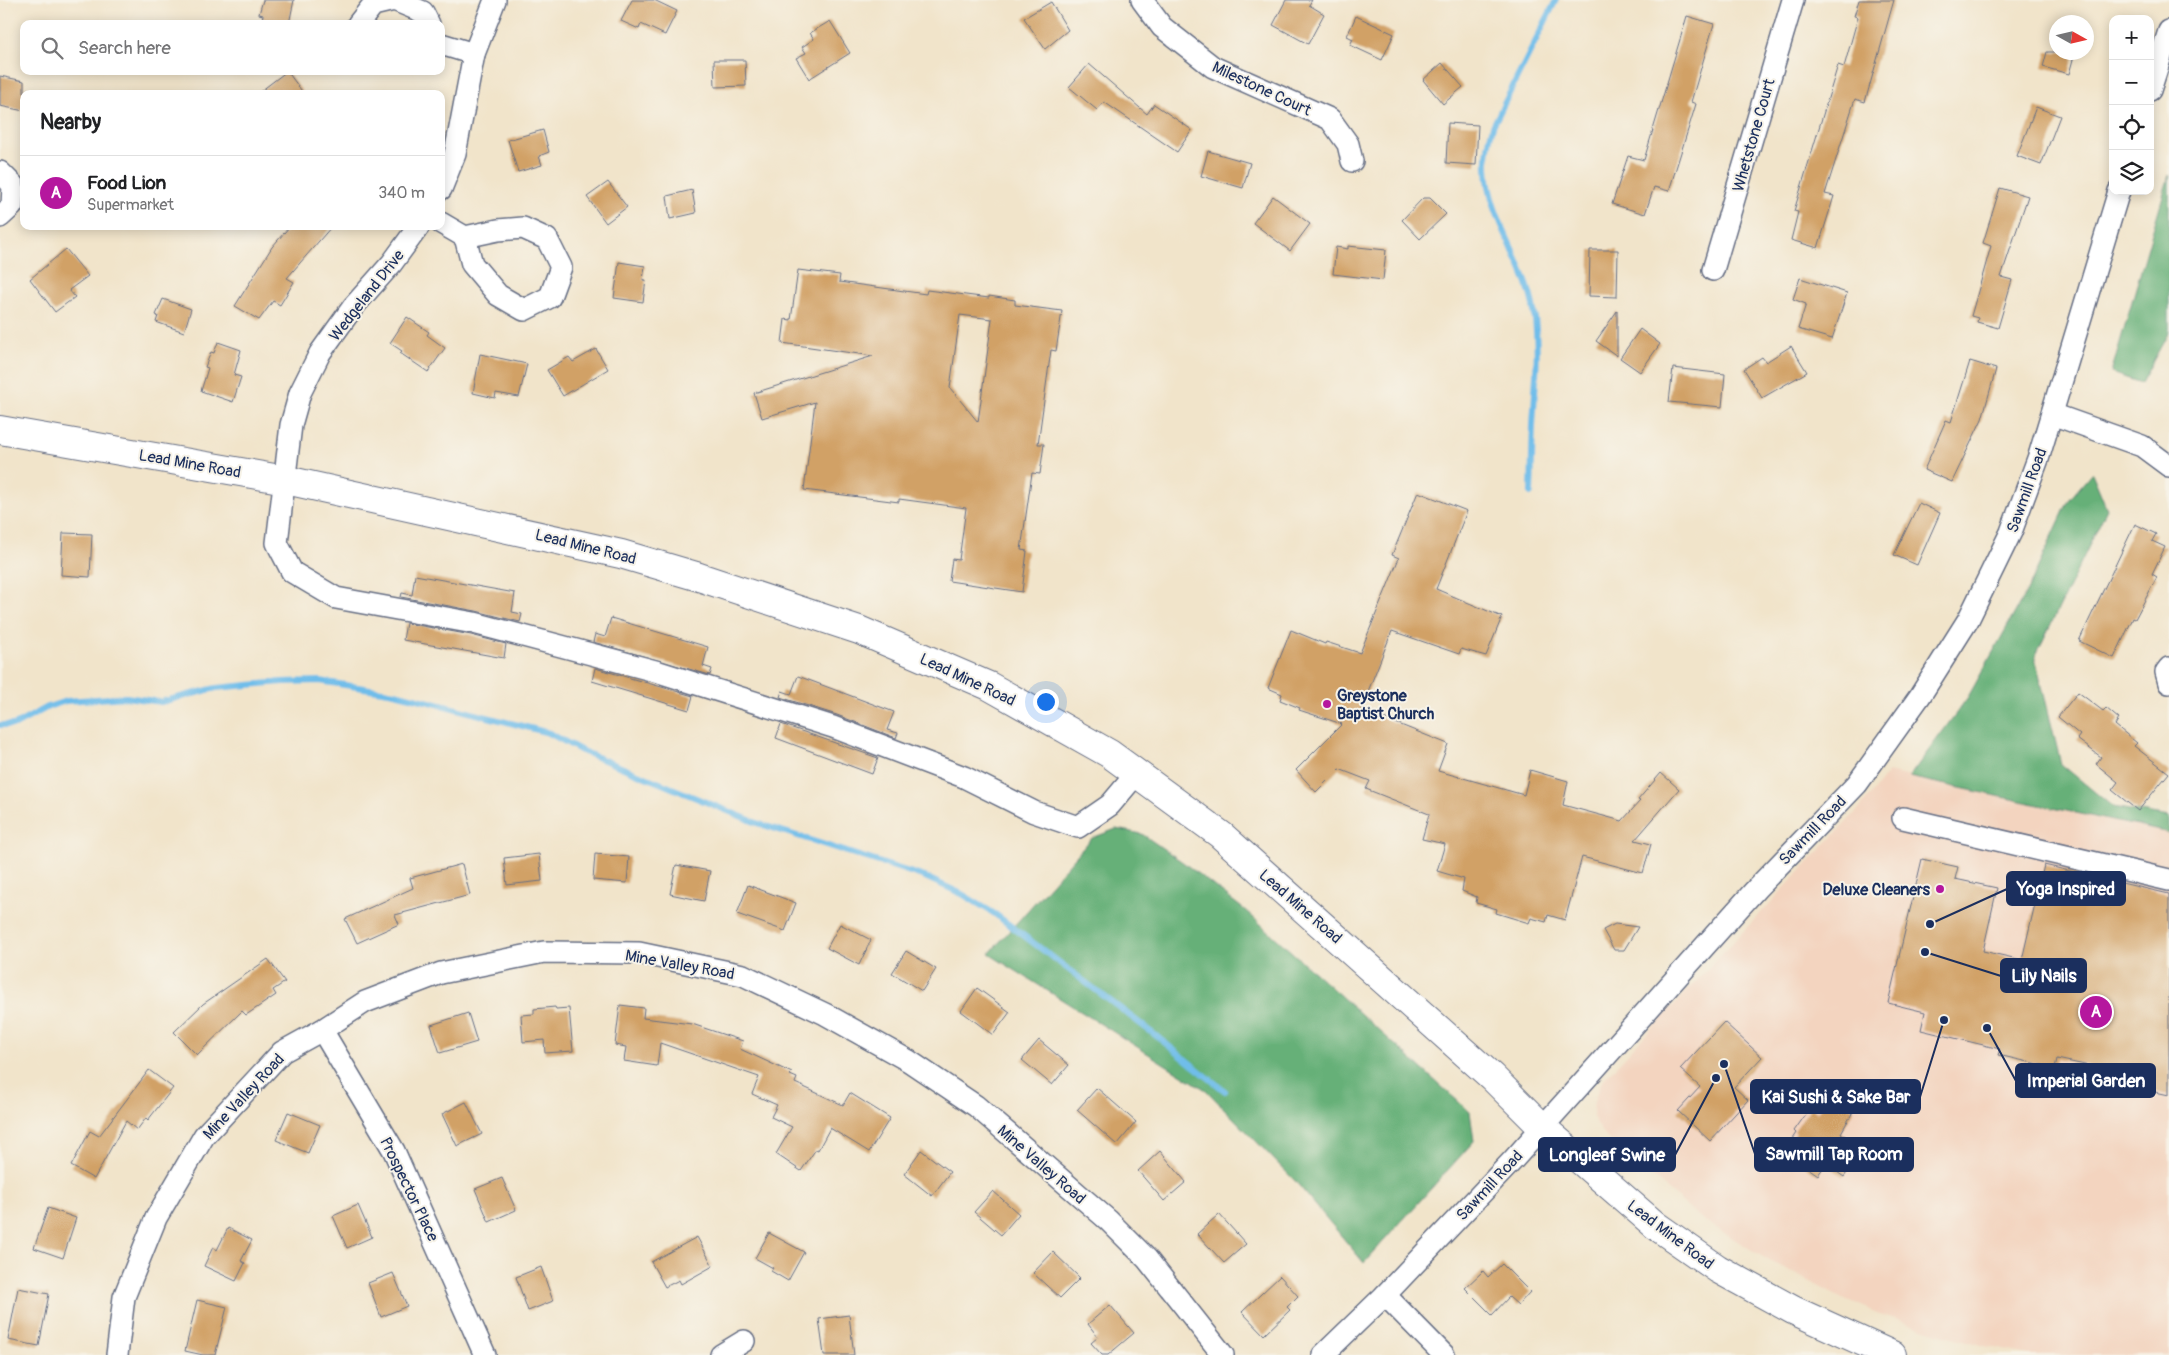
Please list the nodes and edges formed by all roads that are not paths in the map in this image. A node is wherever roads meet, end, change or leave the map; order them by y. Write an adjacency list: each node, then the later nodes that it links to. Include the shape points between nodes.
1 (495, 0): 8 (street)
2 (1142, 0): 10 (street, Milestone Court, via 1162,27 1213,67 1330,119 1348,144)
3 (1793, 0): 18 (street, Whetstone Court)
4 (361, 20): 5 (street, via 373,5 394,0 423,12)
5 (427, 20)
6 (2169, 31): 9 (street)
7 (445, 45): 8 (street)
8 (474, 54): 12 (street, via 457,146)
9 (2154, 78)
10 (1352, 161)
11 (0, 172): 14 (street, via 13,185 12,206)
12 (445, 178)
13 (2118, 195): 19 (street, Sawmill Road)
14 (0, 217)
15 (445, 225): 17 (street)
16 (416, 230): 22 (street, Wedgeland Drive, via 353,307 316,361 300,393 291,425)
17 (465, 237): 17 (street, via 472,264 498,295 524,310 550,297 561,267 547,239 523,228)
18 (1713, 270)
19 (2052, 414): 21 (street, via 2142,446); 29 (street, Sawmill Road, via 2011,532 1968,620 1920,696 1857,784 1756,889)
20 (0, 430): 22 (main road, Lead Mine Road)
21 (2169, 466)
22 (286, 480): 25 (main road, Lead Mine Road, via 621,554 859,630 989,686 1110,754); 25 (street, Wedgeland Drive, via 277,543 292,572 336,598 474,623 659,672 833,727 914,757 1034,812 1078,827 1110,805)
23 (2169, 668): 24 (street, via 2166,672)
24 (2169, 683)
25 (1137, 773): 29 (main road, Lead Mine Road, via 1221,835 1485,1071)
26 (1903, 818): 27 (street)
27 (2169, 880)
28 (322, 1030): 32 (street, Mine Valley Road, via 282,1052 204,1136 156,1218 124,1297); 33 (street, Prospector Place, via 394,1151); 35 (street, Mine Valley Road, via 365,1002 441,973 544,952 639,953 743,975 825,1014 909,1061 976,1106 1108,1220 1147,1259)
29 (1542, 1127): 30 (street, Sawmill Road); 38 (main road, Lead Mine Road, via 1655,1226 1718,1269 1794,1310)
30 (1385, 1295): 36 (street, Sawmill Road); 37 (street)
31 (744, 1341): 34 (street)
32 (117, 1355)
33 (485, 1355)
34 (721, 1355)
35 (1223, 1355)
36 (1323, 1355)
37 (1444, 1355)
38 (1892, 1355)

